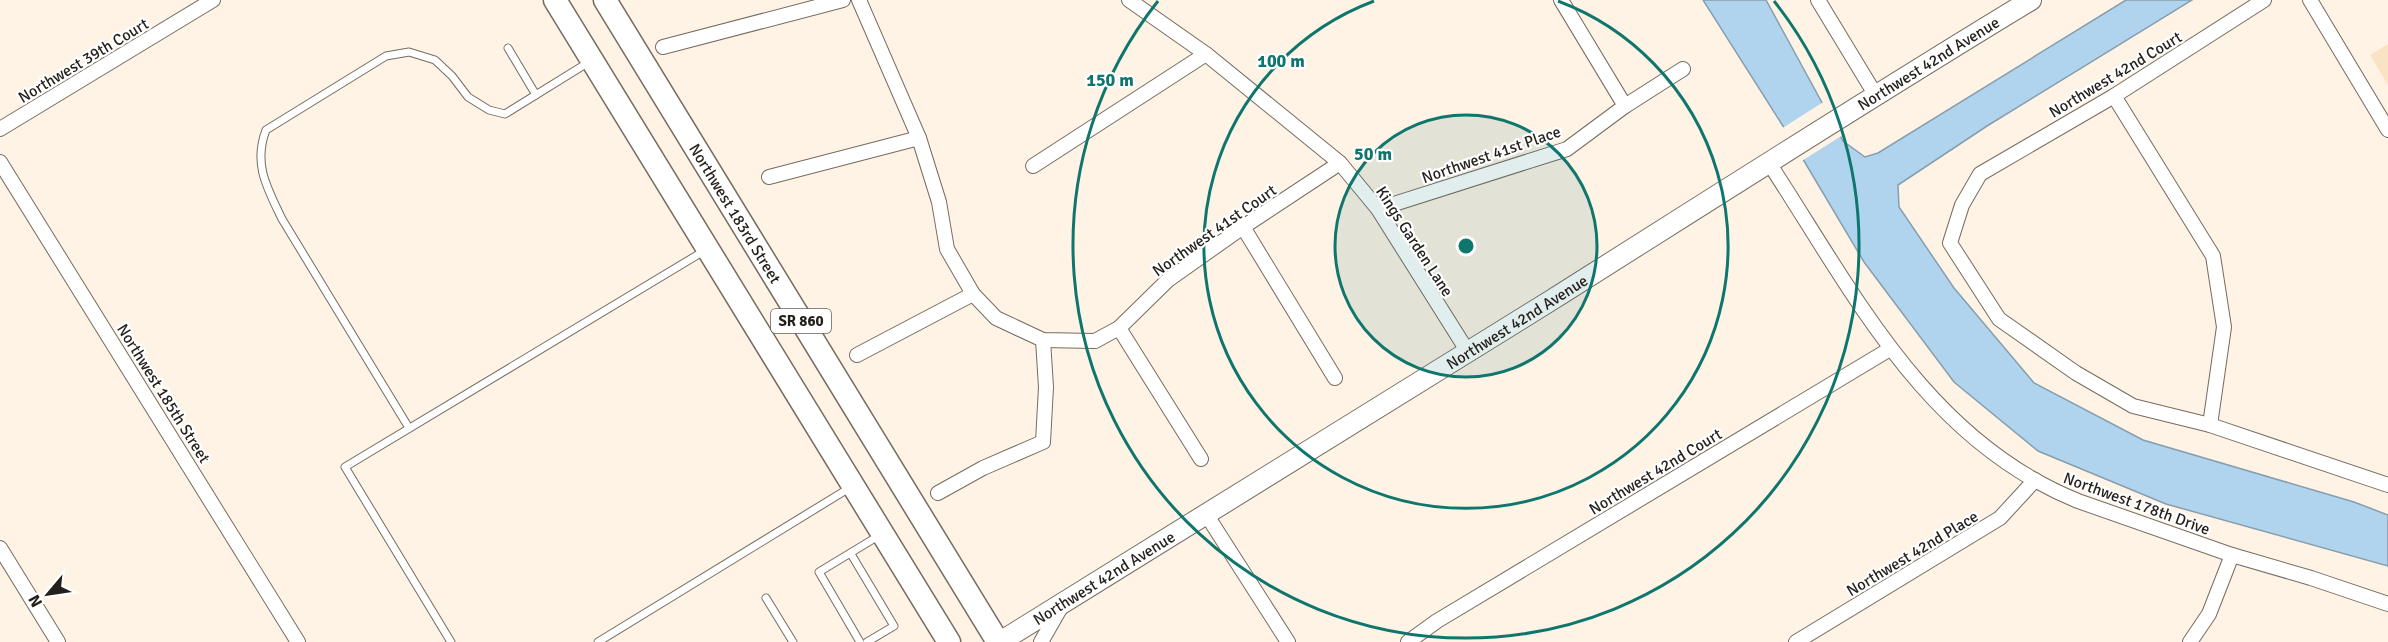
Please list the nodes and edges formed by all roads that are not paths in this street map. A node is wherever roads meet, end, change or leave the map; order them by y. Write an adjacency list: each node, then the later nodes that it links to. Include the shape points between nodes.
1 (213, 0): 21 (street, Northwest 39th Court)
2 (555, 0): 15 (main road, SR 860)
3 (605, 0): 62 (main road, Northwest 183rd Street / SR 860)
4 (843, 0): 12 (street)
5 (859, 0): 23 (street)
6 (1129, 0): 14 (street, Kings Garden Lane)
7 (1561, 0): 20 (street)
8 (1818, 0): 17 (street)
9 (2031, 0): 17 (street, Northwest 42nd Avenue)
10 (2264, 0): 19 (street, Northwest 42nd Court)
11 (2310, 0): 22 (street)
12 (663, 47)
13 (508, 48): 18 (lane)
14 (1206, 54): 25 (street, Kings Garden Lane); 27 (street)
15 (592, 60): 18 (lane); 31 (main road, SR 860)
16 (1683, 69): 20 (street, Northwest 41st Place)
17 (1875, 94): 26 (street, Northwest 42nd Avenue)
18 (536, 95): 40 (lane, via 506,114 489,110 468,97 435,60 409,52 386,56 266,130 260,163 268,190)
19 (2114, 96): 39 (street, via 2213,256 2223,327); 39 (street, Northwest 42nd Court, via 1980,174 1962,205 1950,243 1998,320 2133,406)
20 (1625, 106): 29 (street, Northwest 41st Place, via 1567,149)
21 (0, 129)
22 (2388, 130)
23 (919, 138): 28 (street); 32 (street, via 939,202 946,249)
24 (0, 162): 55 (street, Northwest 185th Street)
25 (1340, 163): 29 (street, Kings Garden Lane); 30 (street, Northwest 41st Court)
26 (1769, 163): 35 (street, Northwest 178th Drive); 36 (street, Northwest 42nd Avenue)
27 (1033, 166)
28 (768, 177)
29 (1378, 209): 36 (street, Kings Garden Lane)
30 (1243, 227): 33 (street, Northwest 41st Court, via 1168,280); 38 (street)
31 (708, 249): 40 (lane); 44 (main road, SR 860)
32 (972, 294): 34 (street, via 996,318); 37 (street)
33 (1119, 328): 34 (street, Northwest 41st Court, via 1095,341); 41 (street)
34 (1043, 340): 45 (street, via 1043,442)
35 (1890, 349): 42 (street, Northwest 178th Drive, via 1943,411 1995,455); 65 (street, Northwest 42nd Court)
36 (1468, 352): 46 (street, Northwest 42nd Avenue)
37 (857, 355)
38 (1335, 378)
39 (2210, 425): 43 (street)
40 (409, 428): 56 (lane, via 345,467)
41 (1201, 459)
42 (2034, 480): 50 (street, Northwest 178th Drive, via 2078,501); 66 (street, Northwest 42nd Place, via 2000,518)
43 (2388, 485)
44 (853, 486): 47 (main road, SR 860); 57 (lane)
45 (938, 493)
46 (1206, 514): 52 (street, Northwest 42nd Avenue); 64 (street)
47 (882, 534): 49 (lane); 61 (main road, SR 860)
48 (0, 548): 54 (street)
49 (851, 554): 59 (lane, via 819,573); 60 (lane, via 894,626)
50 (2232, 555): 53 (street, Northwest 178th Drive); 67 (street, via 2209,614)
51 (766, 598): 58 (lane)
52 (1064, 602): 62 (street, Northwest 42nd Avenue); 63 (street)
53 (2388, 603)
54 (58, 642)
55 (298, 642)
56 (451, 642)
57 (598, 642)
58 (793, 642)
59 (860, 642)
60 (867, 642)
61 (949, 642)
62 (999, 642)
63 (1041, 642)
64 (1288, 642)
65 (1408, 642)
66 (1796, 642)
67 (2190, 642)

